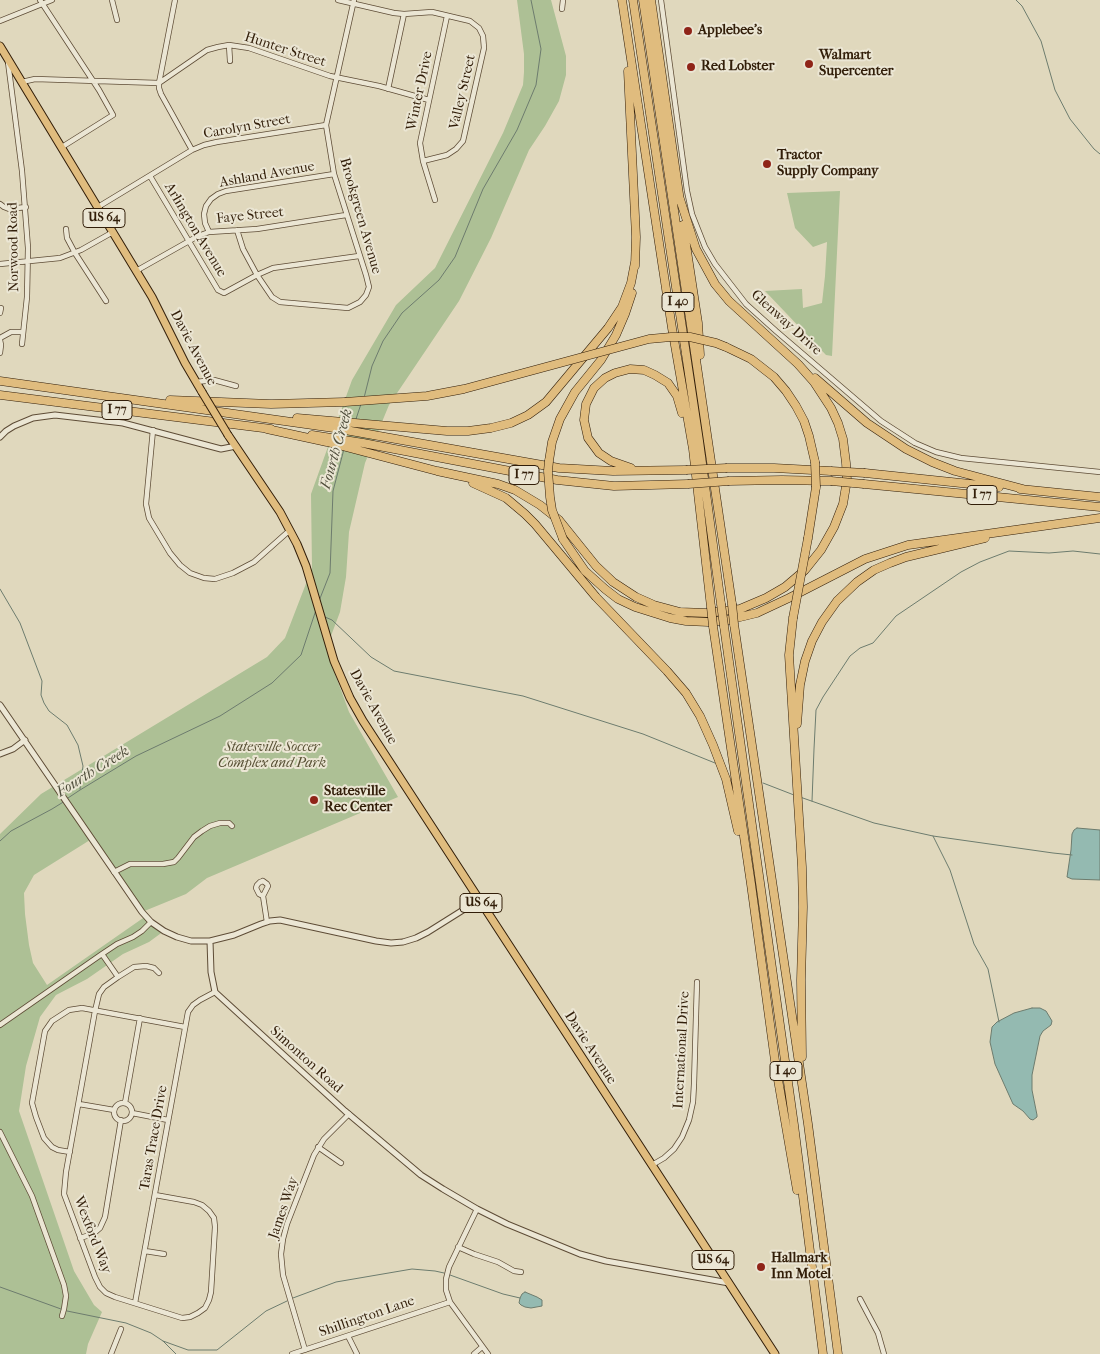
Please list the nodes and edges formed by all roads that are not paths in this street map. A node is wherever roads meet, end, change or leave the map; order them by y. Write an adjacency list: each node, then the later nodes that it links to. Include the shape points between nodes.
1 (52, 0): 11 (street)
2 (112, 0): 16 (street)
3 (174, 0): 26 (street)
4 (338, 0): 12 (street, Valley Street)
5 (563, 0): 13 (street)
6 (622, 0): 18 (highway)
7 (632, 0): 127 (highway, I 40, bridge, via 699,440)
8 (643, 0): 66 (highway, I 40)
9 (651, 0): 35 (highway)
10 (661, 0): 75 (street, Glenway Drive, via 692,214 715,264 746,304 881,420 915,443 936,452 968,459)
11 (41, 2): 17 (street); 24 (street)
12 (354, 2): 14 (street, Valley Street); 23 (street, Brookgreen Avenue)
13 (562, 9)
14 (404, 14): 15 (street, Valley Street, via 427,12); 27 (street)
15 (447, 16): 28 (street, Winter Drive); 32 (street, Valley Street, via 470,21 479,28 484,48 464,141 447,155)
16 (117, 20)
17 (0, 21)
18 (626, 35): 49 (highway); 72 (highway)
19 (229, 45): 22 (street); 23 (street, Hunter Street, via 249,48); 26 (street, Hunter Street, via 207,50)
20 (0, 46): 21 (main road, Davie Avenue / US 64)
21 (9, 61): 25 (main road, Davie Avenue / US 64); 38 (street, Norwood Road)
22 (230, 61)
23 (338, 78): 27 (street, Hunter Street); 29 (street, Brookgreen Avenue)
24 (93, 81): 25 (street, via 35,79); 26 (street); 30 (street, via 113,114)
25 (22, 82): 30 (main road, Davie Avenue / US 64)
26 (159, 83): 31 (street, via 161,94)
27 (388, 89): 28 (street, Hunter Street)
28 (429, 100): 32 (street, Winter Drive, via 420,143)
29 (326, 125): 31 (street, Carolyn Street, via 217,142); 33 (street, Brookgreen Avenue)
30 (62, 146): 39 (main road, Davie Avenue / US 64)
31 (192, 150): 34 (street, Carolyn Street)
32 (423, 161): 36 (street, Winter Drive)
33 (334, 174): 40 (street, Brookgreen Avenue); 44 (street, Ashland Avenue, via 218,194 206,206 204,214)
34 (150, 176): 39 (street, Carolyn Street); 45 (street, Arlington Avenue)
35 (679, 196): 59 (highway, via 696,249 715,284); 66 (highway, via 698,324)
36 (435, 200)
37 (0, 204): 38 (street, via 9,208)
38 (26, 207): 48 (street, Norwood Road)
39 (98, 207): 43 (main road, Davie Avenue / US 64)
40 (346, 215): 42 (street, Faye Street); 47 (street, Brookgreen Avenue)
41 (66, 229): 46 (street, via 67,238)
42 (237, 230): 44 (street, Faye Street); 52 (street, Brookgreen Avenue)
43 (113, 232): 46 (street); 51 (main road, Davie Avenue / US 64)
44 (208, 232): 45 (street, Faye Street)
45 (189, 242): 51 (street, Faye Street); 52 (street, Arlington Avenue, via 218,290 224,293)
46 (76, 253): 48 (street); 53 (street)
47 (359, 256): 52 (street, via 274,268); 52 (street, Brookgreen Avenue, via 369,287 360,302 348,308 280,302 272,297)
48 (29, 261): 50 (street); 56 (street, Norwood Road)
49 (635, 262): 67 (highway, via 622,307 608,328 546,402 528,415 511,423 468,431 372,424); 80 (highway, bridge, via 633,289 626,314 601,360 567,405 555,431 548,471 552,510 563,539 585,571 618,599 670,618 708,622 728,620 757,613 865,559 908,545)
50 (0, 264)
51 (136, 272): 62 (main road, Davie Avenue / US 64)
52 (257, 275)
53 (106, 301)
54 (0, 308): 55 (street)
55 (0, 313)
56 (23, 332): 57 (street, via 10,332); 58 (street, Norwood Road)
57 (0, 339): 60 (street)
58 (22, 344)
59 (780, 348): 74 (highway, via 809,376 831,408 844,447 846,485 838,518 811,563 785,587 753,604 725,612 698,614 646,602 606,576 559,520 530,498 504,486); 76 (highway, via 884,435 906,449 954,471)
60 (0, 353)
61 (0, 382): 65 (highway, I 77)
62 (196, 382): 63 (street, via 214,380); 71 (main road, Davie Avenue / US 64, bridge)
63 (236, 386)
64 (0, 395): 70 (highway, I 77)
65 (130, 399): 67 (highway, I 77); 85 (highway, bridge, via 271,404 427,396 649,339 671,337 690,337 716,343 751,359 774,378 796,406 804,420 815,462 816,487 789,655)
66 (704, 411): 110 (highway, I 40, bridge)
67 (335, 425): 73 (highway, I 77, via 367,435 559,468)
68 (153, 430): 69 (street, via 55,415 33,418 14,426); 71 (street, via 221,449); 81 (street, via 146,504 149,518 170,553 190,573 215,579 234,573 254,562)
69 (0, 437)
70 (329, 440): 74 (highway, via 358,451); 78 (highway, I 77, bridge, via 363,443 558,480 614,486 831,481)
71 (236, 446): 81 (main road, Davie Avenue / US 64)
72 (693, 448): 73 (highway, via 677,396 668,383 644,370 630,369 605,378 594,388 586,404 584,420 588,438 611,462); 93 (highway, bridge, via 713,626)
73 (649, 470): 76 (highway, I 77, bridge, via 774,468)
74 (438, 471): 93 (highway, via 496,493 515,505 605,608 678,683 693,704 726,779)
75 (1100, 472)
76 (1023, 489): 77 (highway, I 77)
77 (1100, 497)
78 (1100, 507)
79 (1100, 518): 80 (highway)
80 (1042, 526): 85 (highway, via 906,557 874,570 857,582 837,601 812,641 800,685)
81 (290, 530): 89 (main road, Davie Avenue / US 64, via 306,566 334,661 350,698)
82 (0, 705): 83 (street)
83 (25, 740): 84 (street); 87 (street)
84 (0, 754)
85 (796, 756): 110 (highway, via 803,907 802,1048)
86 (232, 826): 87 (street, via 229,823 210,826 194,837 178,858 168,864 130,864)
87 (114, 872): 90 (street)
88 (262, 896): 91 (street)
89 (479, 900): 91 (street, via 428,932 403,942 376,941 280,920); 115 (main road, Davie Avenue / US 64)
90 (151, 922): 92 (street, via 177,937); 94 (street, via 133,937)
91 (267, 922): 92 (street)
92 (210, 941): 98 (street)
93 (759, 948): 127 (highway)
94 (102, 954): 96 (street); 101 (street)
95 (159, 973): 96 (street, Wexford Way, via 154,968 140,966)
96 (118, 976): 99 (street, Wexford Way, via 99,994)
97 (697, 982): 115 (street, International Drive, via 693,1102 689,1120 674,1149)
98 (215, 992): 102 (street, Taras Trace Drive, via 193,1005); 107 (street, Simonton Road)
99 (95, 1011): 100 (street); 104 (street, Wexford Way); 113 (street, via 69,1010 52,1021 45,1031 32,1103 44,1138 52,1147)
100 (140, 1018): 102 (street); 103 (street)
101 (0, 1026)
102 (185, 1027): 109 (street, Taras Trace Drive)
103 (125, 1103): 105 (street); 106 (street)
104 (79, 1104): 105 (street); 113 (street, Wexford Way)
105 (114, 1110): 108 (street)
106 (132, 1113): 108 (street, via 128,1119); 109 (street)
107 (349, 1114): 112 (street, James Way); 117 (street, Simonton Road, via 421,1175)
108 (121, 1120): 118 (street, via 105,1217 93,1234)
109 (168, 1120): 116 (street, Taras Trace Drive)
110 (808, 1124): 140 (highway, I 40)
111 (0, 1132): 128 (street, via 32,1196 64,1286 66,1296)
112 (318, 1147): 114 (street); 132 (street, James Way, via 287,1224 281,1254 283,1275)
113 (70, 1152): 118 (street, Wexford Way, via 64,1194)
114 (341, 1163)
115 (652, 1165): 123 (main road, Davie Avenue / US 64)
116 (155, 1195): 120 (street, Taras Trace Drive); 126 (street, Wexford Way, via 202,1205 214,1218 211,1292 205,1308 190,1317 182,1318)
117 (477, 1209): 119 (street); 123 (street, Simonton Road, via 580,1254)
118 (80, 1238): 126 (street, Wexford Way, via 100,1287 106,1293)
119 (458, 1247): 122 (street); 125 (street, via 446,1278)
120 (145, 1251): 121 (street); 126 (street, Taras Trace Drive)
121 (164, 1254)
122 (521, 1272)
123 (729, 1283): 138 (main road, Davie Avenue / US 64)
124 (860, 1299): 141 (street, via 877,1331)
125 (450, 1302): 130 (street, Shillington Lane); 131 (street)
126 (135, 1303)
127 (816, 1303): 139 (highway, I 40)
128 (62, 1316)
129 (121, 1329): 133 (street)
130 (348, 1336): 132 (street, Shillington Lane); 135 (street)
131 (482, 1347): 136 (street); 137 (street)
132 (305, 1350): 134 (street, Shillington Lane)
133 (111, 1354)
134 (292, 1354)
135 (357, 1354)
136 (474, 1354)
137 (488, 1354)
138 (775, 1354)
139 (823, 1354)
140 (838, 1354)
141 (884, 1354)

